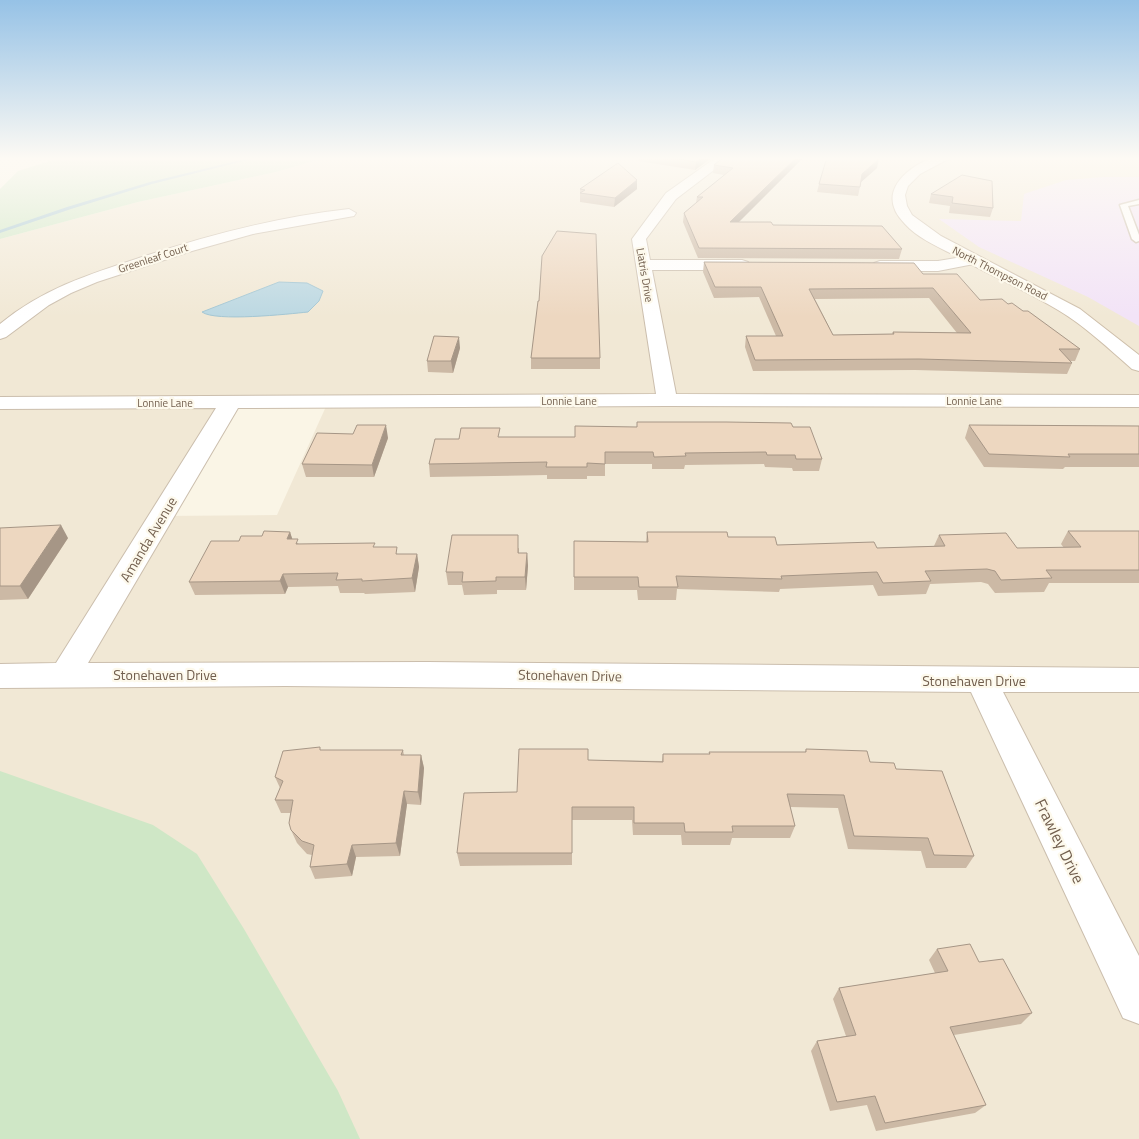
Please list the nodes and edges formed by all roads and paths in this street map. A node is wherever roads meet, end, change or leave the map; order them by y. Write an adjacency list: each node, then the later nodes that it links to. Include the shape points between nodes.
1 (660, 210): 7 (street, Liatris Drive, via 639,239)
2 (903, 210): 6 (street, North Thompson Road, via 919,228)
3 (1126, 210): 5 (lane)
4 (349, 213): 10 (street, Greenleaf Court, via 253,228 106,273 34,305)
5 (1136, 239)
6 (974, 260): 9 (street, via 938,266); 11 (street, North Thompson Road, via 1066,307 1108,337)
7 (643, 265): 8 (street); 12 (street, Liatris Drive)
8 (753, 265)
9 (860, 266)
10 (0, 333)
11 (1139, 365)
12 (667, 400): 13 (street, Lonnie Lane); 14 (street, Lonnie Lane)
13 (231, 402): 15 (street, Lonnie Lane); 16 (street, Amanda Avenue)
14 (1139, 402)
15 (0, 403)
16 (64, 675): 17 (street, Stonehaven Drive); 18 (street, Stonehaven Drive, via 450,674)
17 (0, 676)
18 (981, 680): 19 (street, Stonehaven Drive); 20 (street, Frawley Drive)
19 (1139, 680)
20 (1139, 1002)

